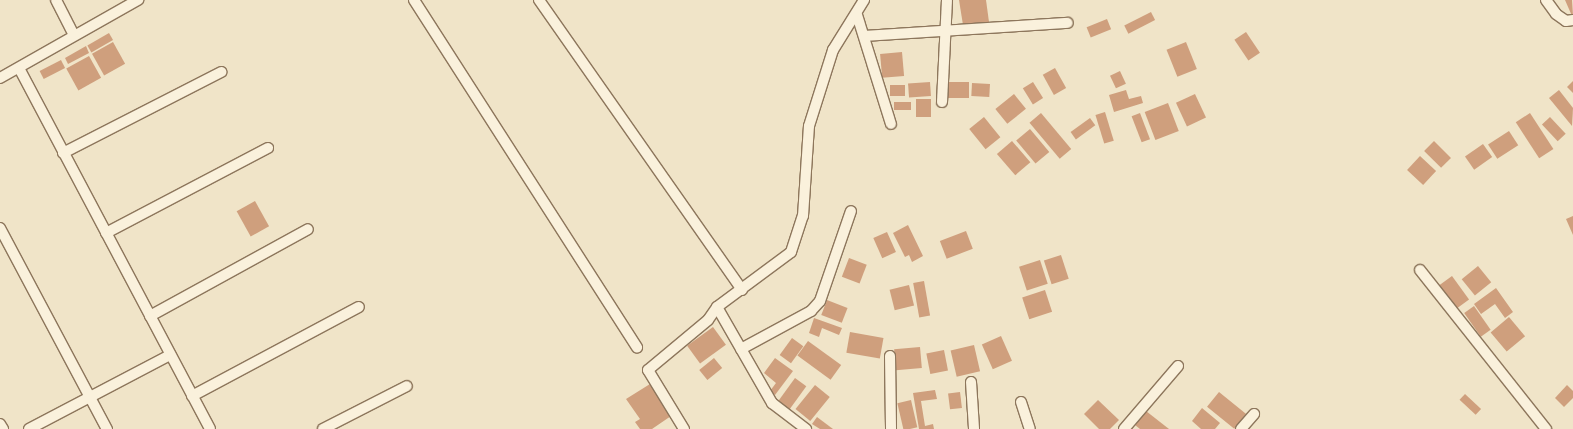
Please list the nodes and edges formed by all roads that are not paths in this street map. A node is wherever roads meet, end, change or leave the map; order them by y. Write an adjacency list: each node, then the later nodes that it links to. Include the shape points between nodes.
1 (56, 0): 12 (street)
2 (138, 0): 12 (street)
3 (414, 0): 30 (street)
4 (539, 0): 26 (street)
5 (864, 0): 8 (street)
6 (947, 0): 11 (street)
7 (1546, 0): 9 (street, via 1556,14 1566,21)
8 (857, 15): 13 (street); 26 (street, via 833,50 808,126 803,216 791,252)
9 (1573, 20)
10 (1068, 23): 11 (street)
11 (945, 30): 13 (street); 17 (street)
12 (73, 34): 14 (street)
13 (865, 36): 18 (street, via 875,81)
14 (19, 68): 16 (street); 20 (street)
15 (221, 72): 20 (street)
16 (0, 78)
17 (942, 102)
18 (891, 124)
19 (268, 148): 24 (street)
20 (63, 153): 24 (street)
21 (851, 211): 31 (street, via 820,301 811,311)
22 (0, 228): 38 (street)
23 (308, 229): 29 (street)
24 (106, 233): 29 (street)
25 (1420, 270): 54 (street)
26 (742, 290): 28 (street)
27 (359, 307): 37 (street)
28 (717, 307): 31 (street); 47 (street, via 708,320 648,370)
29 (150, 316): 32 (street)
30 (637, 348)
31 (740, 349): 48 (street, via 772,403)
32 (170, 355): 37 (street); 38 (street)
33 (890, 356): 49 (street)
34 (1178, 366): 52 (street)
35 (971, 382): 50 (street)
36 (407, 386): 46 (street)
37 (192, 396): 45 (street)
38 (90, 397): 43 (street); 44 (street)
39 (1021, 402): 51 (street)
40 (1254, 414): 53 (street)
41 (0, 424): 42 (street)
42 (3, 429)
43 (29, 429)
44 (108, 429)
45 (210, 429)
46 (323, 429)
47 (684, 429)
48 (806, 429)
49 (892, 429)
50 (974, 429)
51 (1030, 429)
52 (1124, 429)
53 (1241, 429)
54 (1546, 429)

